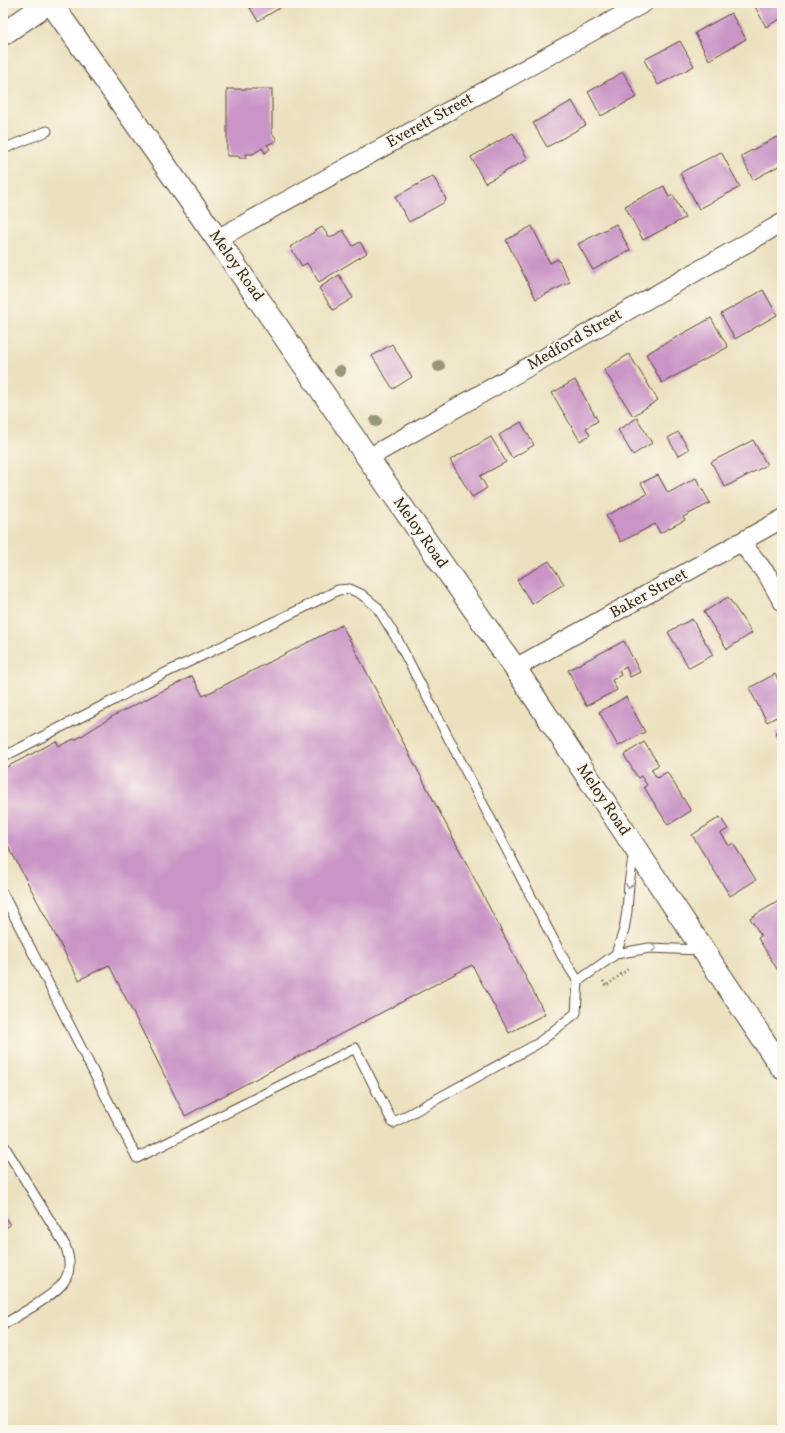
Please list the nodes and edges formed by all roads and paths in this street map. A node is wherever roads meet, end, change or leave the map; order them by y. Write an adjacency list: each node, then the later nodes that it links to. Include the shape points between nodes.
1 (48, 3): 4 (main road)
2 (51, 3): 8 (main road, Meloy Road)
3 (644, 3): 8 (street, Everett Street)
4 (3, 34)
5 (47, 131): 6 (lane)
6 (3, 150)
7 (782, 223): 9 (street, Medford Street)
8 (217, 239): 9 (main road, Meloy Road)
9 (368, 458): 13 (main road, Meloy Road)
10 (782, 519): 11 (street, Baker Street)
11 (741, 542): 12 (street, via 768,576); 13 (street, Baker Street)
12 (782, 601)
13 (515, 668): 15 (main road, Meloy Road)
14 (3, 757): 19 (lane, via 146,682 338,590 350,589 377,607 397,639 562,956)
15 (635, 847): 17 (main road, Meloy Road); 18 (lane, one-way to 18, via 624,930)
16 (3, 894): 19 (lane, via 137,1158 355,1048 393,1123 537,1044 576,1013)
17 (704, 950): 18 (lane, one-way to 17, via 649,948); 20 (main road, Meloy Road)
18 (616, 954): 19 (lane)
19 (578, 981)
20 (782, 1068)
21 (3, 1144): 22 (lane, via 65,1244 70,1263 62,1286)
22 (3, 1325)

